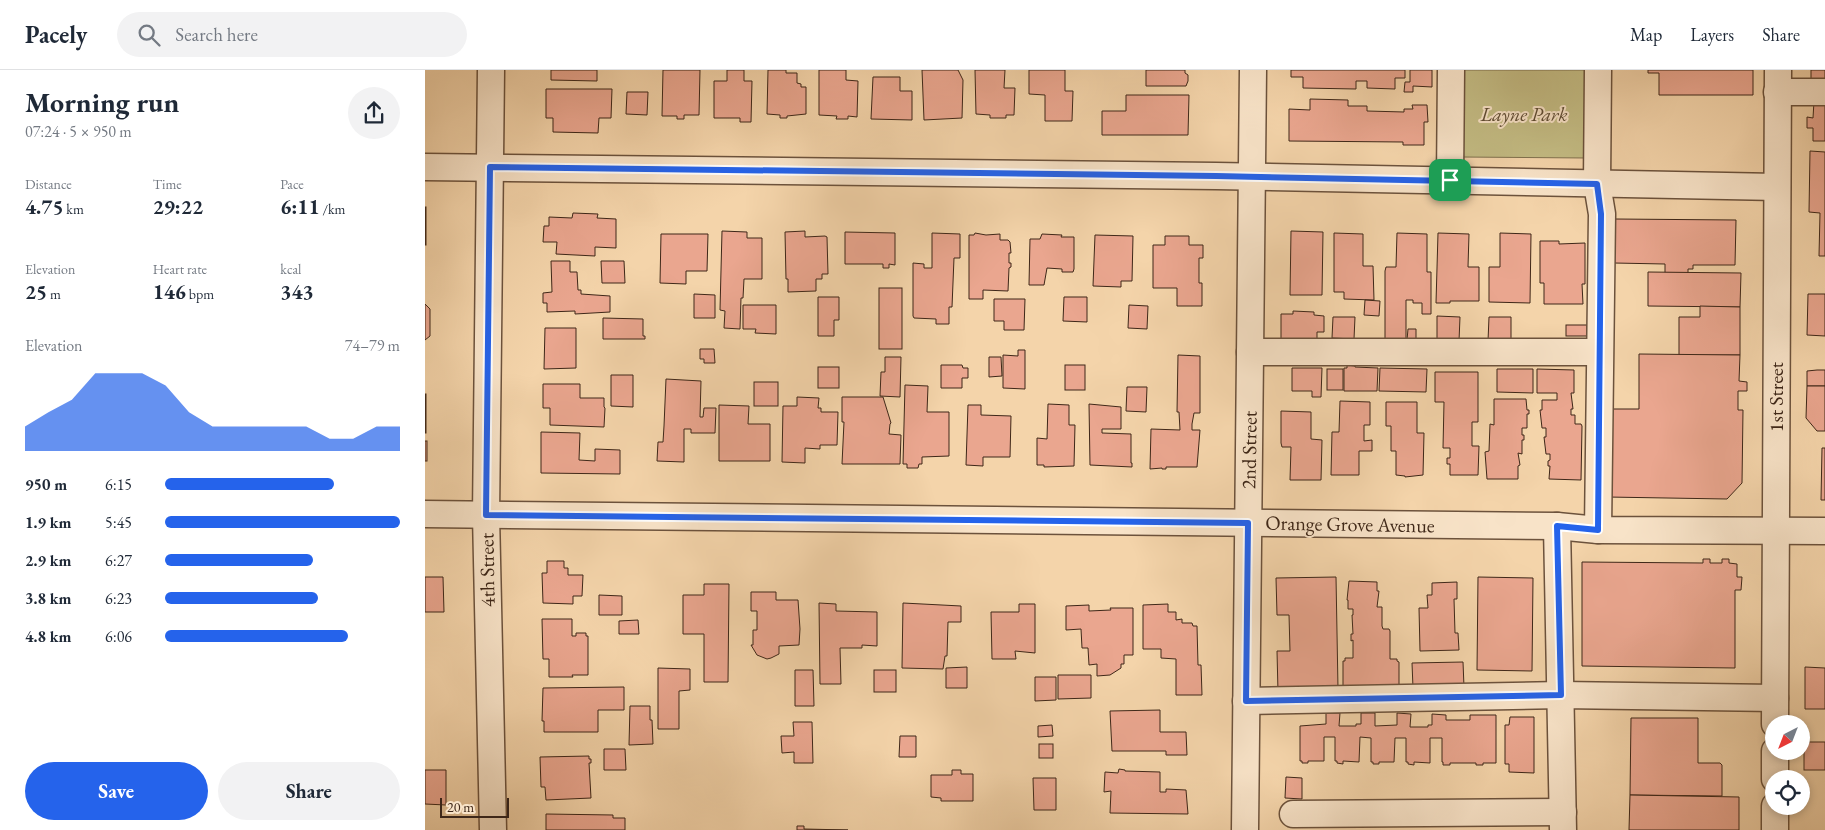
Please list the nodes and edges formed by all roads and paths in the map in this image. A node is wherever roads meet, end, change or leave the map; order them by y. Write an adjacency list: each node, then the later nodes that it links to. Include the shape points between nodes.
1 (491, 70): 7 (street, 4th Street)
2 (1253, 70): 9 (street, 2nd Street)
3 (1451, 70): 10 (street)
4 (1598, 70): 11 (street)
5 (1778, 81): 6 (street); 12 (street, 1st Street)
6 (1825, 92)
7 (490, 167): 8 (street); 9 (street); 16 (street, 4th Street)
8 (425, 168)
9 (1252, 176): 10 (street); 13 (street, 2nd Street)
10 (1450, 180): 11 (street)
11 (1597, 184): 12 (street); 14 (street, via 1601,214)
12 (1777, 187): 20 (street, 1st Street)
13 (1250, 352): 14 (street); 17 (street, 2nd Street)
14 (1599, 352): 19 (street)
15 (425, 514): 16 (street, Orange Grove Avenue)
16 (486, 515): 17 (street, Orange Grove Avenue); 29 (street, 4th Street)
17 (1248, 523): 18 (street, Orange Grove Avenue); 24 (street, 2nd Street)
18 (1557, 526): 19 (street, Orange Grove Avenue); 22 (street)
19 (1598, 530): 20 (street, Orange Grove Avenue)
20 (1775, 532): 21 (street, Orange Grove Avenue); 23 (street, 1st Street)
21 (1825, 532)
22 (1561, 695): 23 (street); 24 (street); 28 (street)
23 (1775, 698): 25 (street, 1st Street)
24 (1246, 701): 30 (street, 2nd Street)
25 (1775, 715)
26 (1293, 814): 28 (street)
27 (1775, 815): 31 (street)
28 (1563, 821)
29 (493, 830)
30 (1245, 830)
31 (1775, 830)

